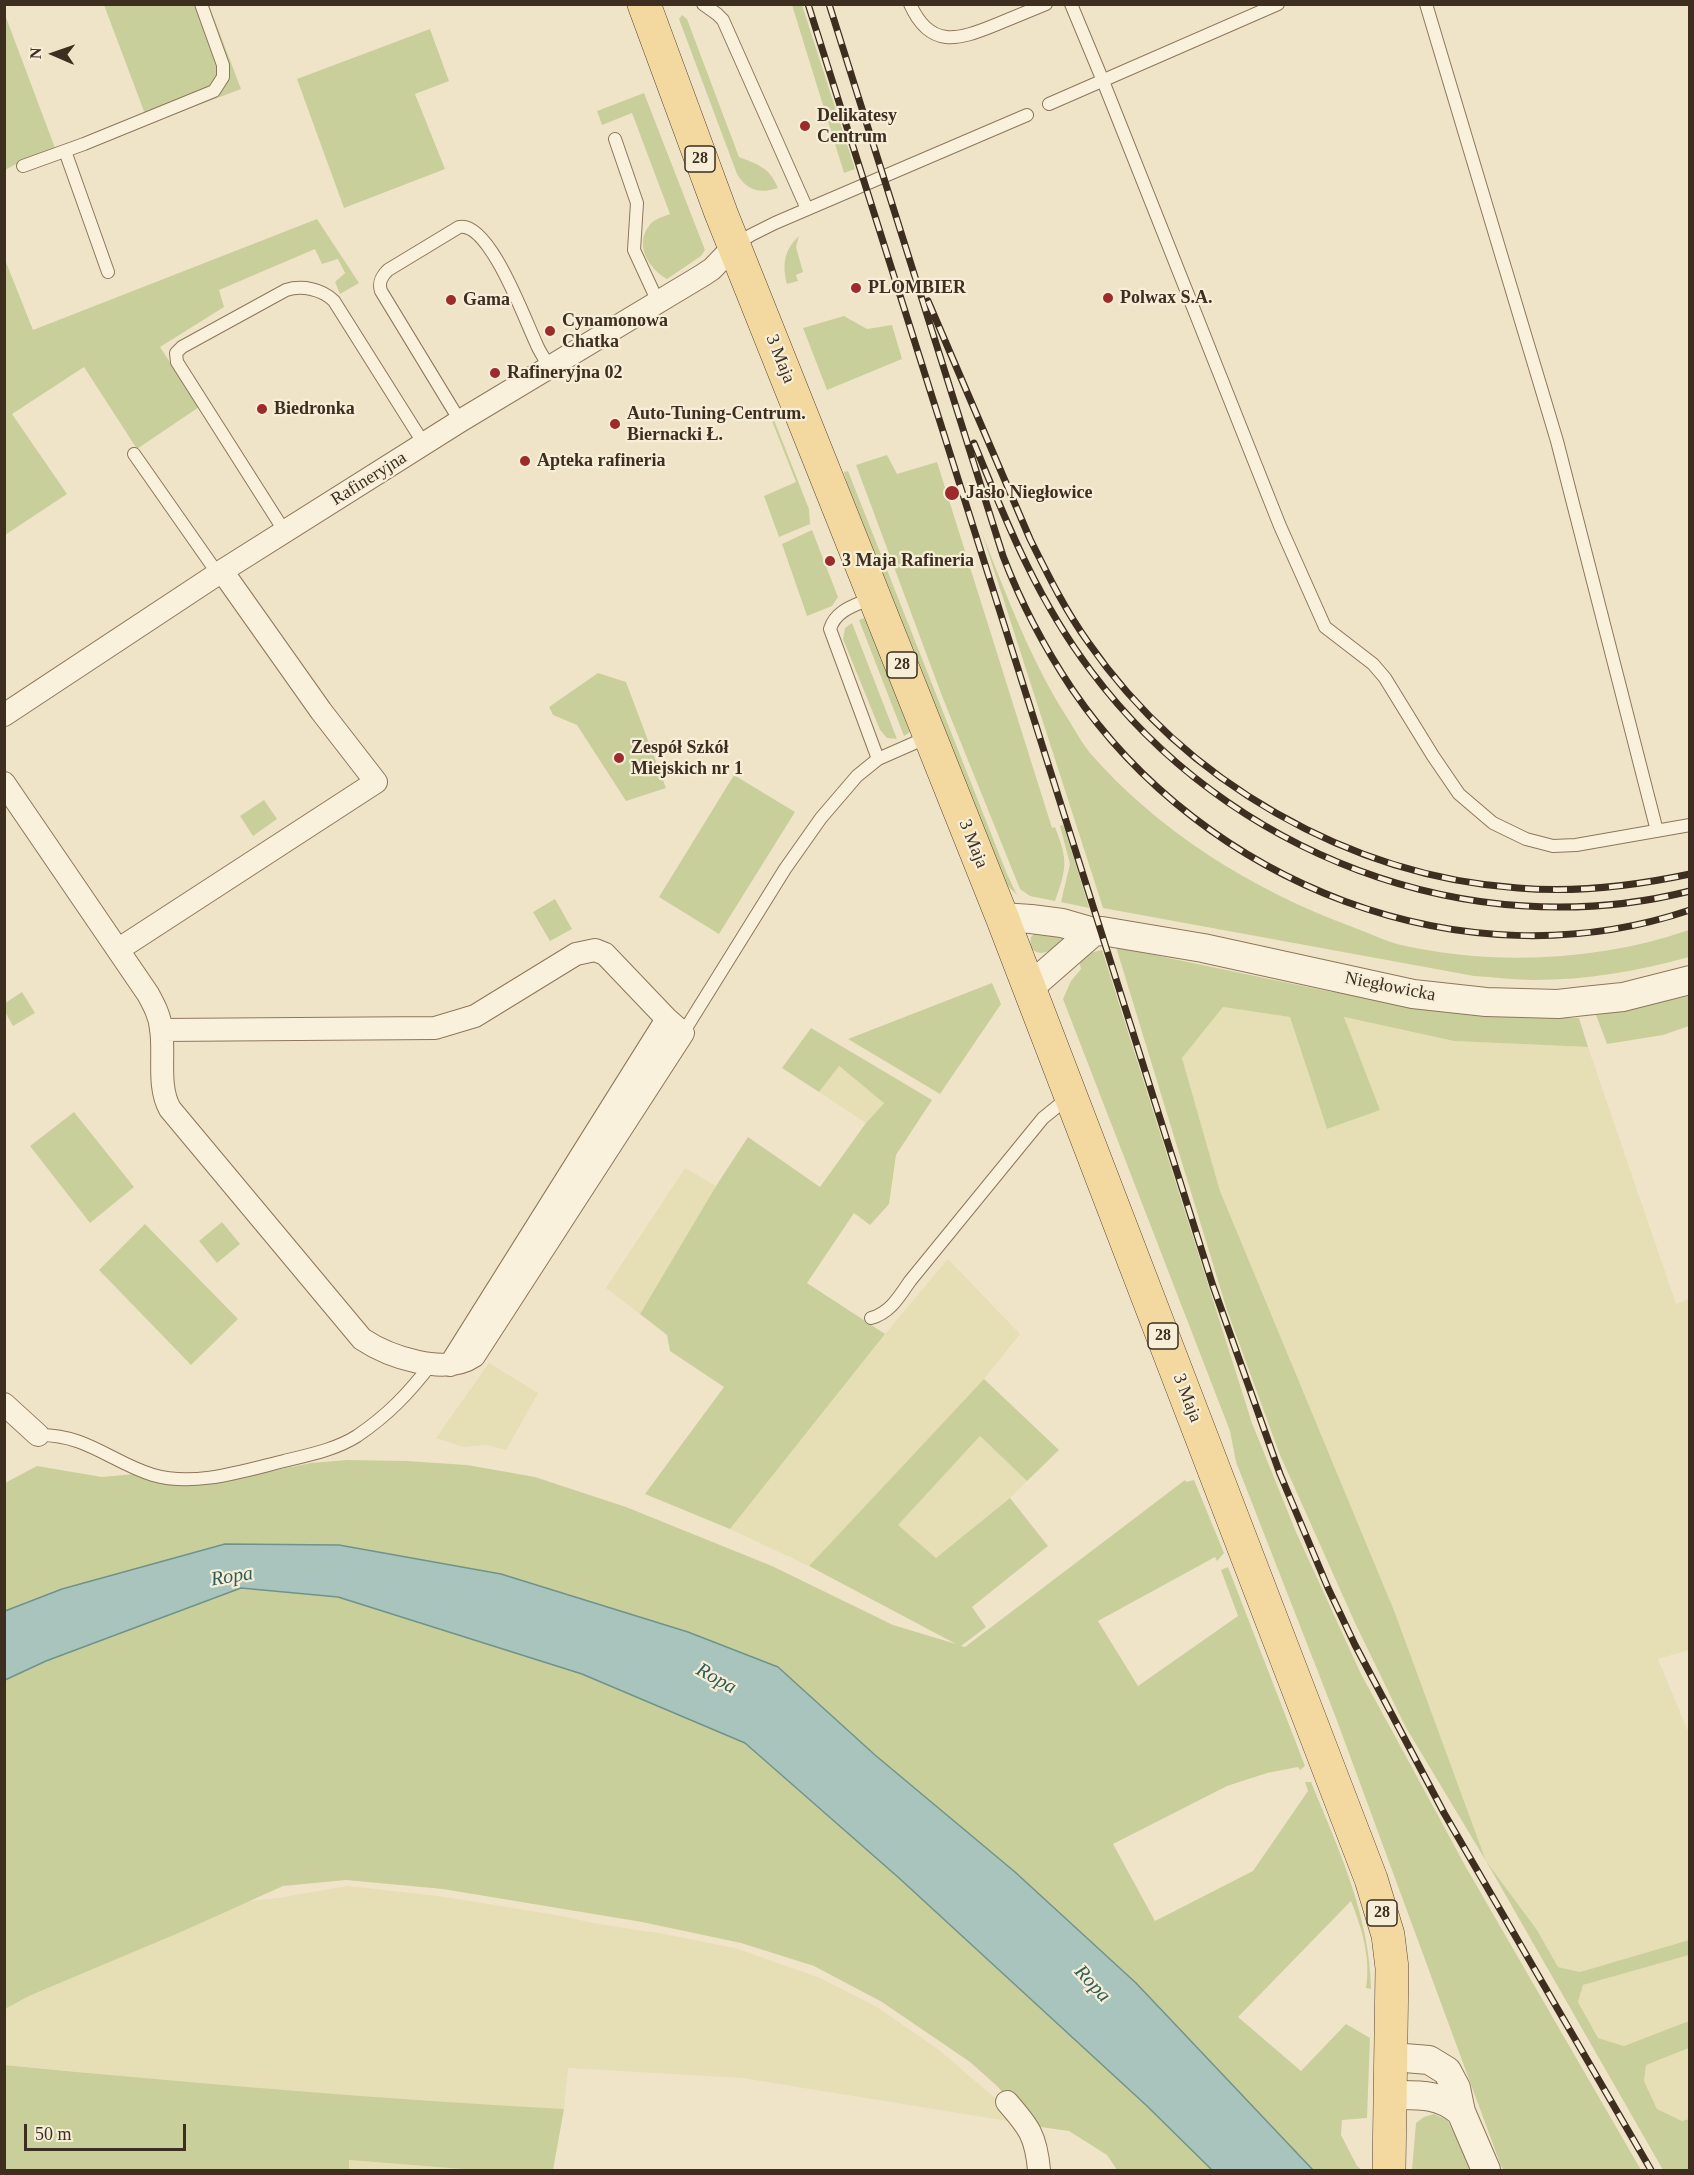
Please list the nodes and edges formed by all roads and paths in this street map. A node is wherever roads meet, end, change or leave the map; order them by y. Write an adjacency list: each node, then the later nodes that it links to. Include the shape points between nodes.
1 (201, 4): 13 (lane, via 223,65 223,77 216,88 207,96)
2 (703, 4): 15 (lane, via 723,20)
3 (910, 4): 4 (lane, via 928,29 947,38 958,38)
4 (1046, 4)
5 (1071, 4): 9 (lane)
6 (1278, 4): 9 (lane)
7 (1426, 4): 31 (lane, via 1557,441)
8 (649, 8): 16 (main road, 3 Maja / 28)
9 (1103, 81): 10 (lane); 31 (lane, via 1267,493 1325,627 1385,678 1459,794 1493,823 1526,839 1553,846)
10 (1049, 104)
11 (1027, 115): 15 (lane)
12 (615, 139): 18 (lane, via 637,203 634,250)
13 (65, 151): 14 (lane); 17 (lane)
14 (23, 166)
15 (807, 209): 16 (lane)
16 (735, 246): 18 (street, Rafineryjna, via 712,269); 25 (main road, 3 Maja / 28)
17 (108, 272)
18 (657, 302): 19 (street, Rafineryjna)
19 (549, 368): 20 (street, Rafineryjna); 20 (lane, via 493,254 481,237 459,227 388,270 380,285)
20 (460, 421): 21 (street, Rafineryjna)
21 (424, 444): 23 (street, Rafineryjna); 23 (lane, via 334,301 317,291 286,290 182,347 176,353 177,362)
22 (134, 454): 24 (lane)
23 (285, 532): 24 (street, Rafineryjna)
24 (220, 572): 26 (street, Rafineryjna); 34 (street, via 376,782)
25 (875, 597): 27 (main road, 3 Maja / 28); 28 (lane, via 840,613 830,629)
26 (4, 715)
27 (930, 736): 28 (lane); 32 (main road, 3 Maja / 28)
28 (879, 759): 37 (lane, via 852,782 802,844)
29 (4, 783): 34 (street)
30 (1689, 825): 31 (lane)
31 (1657, 831)
32 (1002, 917): 33 (street, Niegłowicka, via 1062,923); 36 (main road, 3 Maja / 28)
33 (1093, 932): 35 (street, Niegłowicka, via 1203,948 1413,994 1486,1002 1558,1004 1623,997); 36 (street)
34 (119, 949): 38 (street, via 148,994)
35 (1689, 980)
36 (1030, 987): 39 (main road, 3 Maja / 28)
37 (675, 1026): 38 (street, via 605,954 595,950 576,954 475,1016 435,1028); 41 (street, via 474,1356 458,1364)
38 (161, 1030): 41 (street, via 166,1102 204,1151 362,1339 395,1355)
39 (1070, 1096): 40 (lane, via 1043,1118 892,1306); 44 (main road, 3 Maja / 28, via 1371,1879 1388,1935 1392,1968)
40 (871, 1318)
41 (441, 1364): 43 (lane, via 356,1437 326,1451 231,1474 174,1478 153,1475 90,1444 57,1434)
42 (4, 1404): 43 (street)
43 (38, 1435)
44 (1392, 2057): 45 (main road, 28); 47 (street, via 1424,2059 1442,2067 1452,2078)
45 (1391, 2095): 47 (street, via 1435,2097); 48 (main road, 28)
46 (1007, 2102): 49 (street, via 1028,2125 1037,2148)
47 (1461, 2112): 50 (street)
48 (1390, 2163)
49 (1039, 2170)
50 (1486, 2170)

